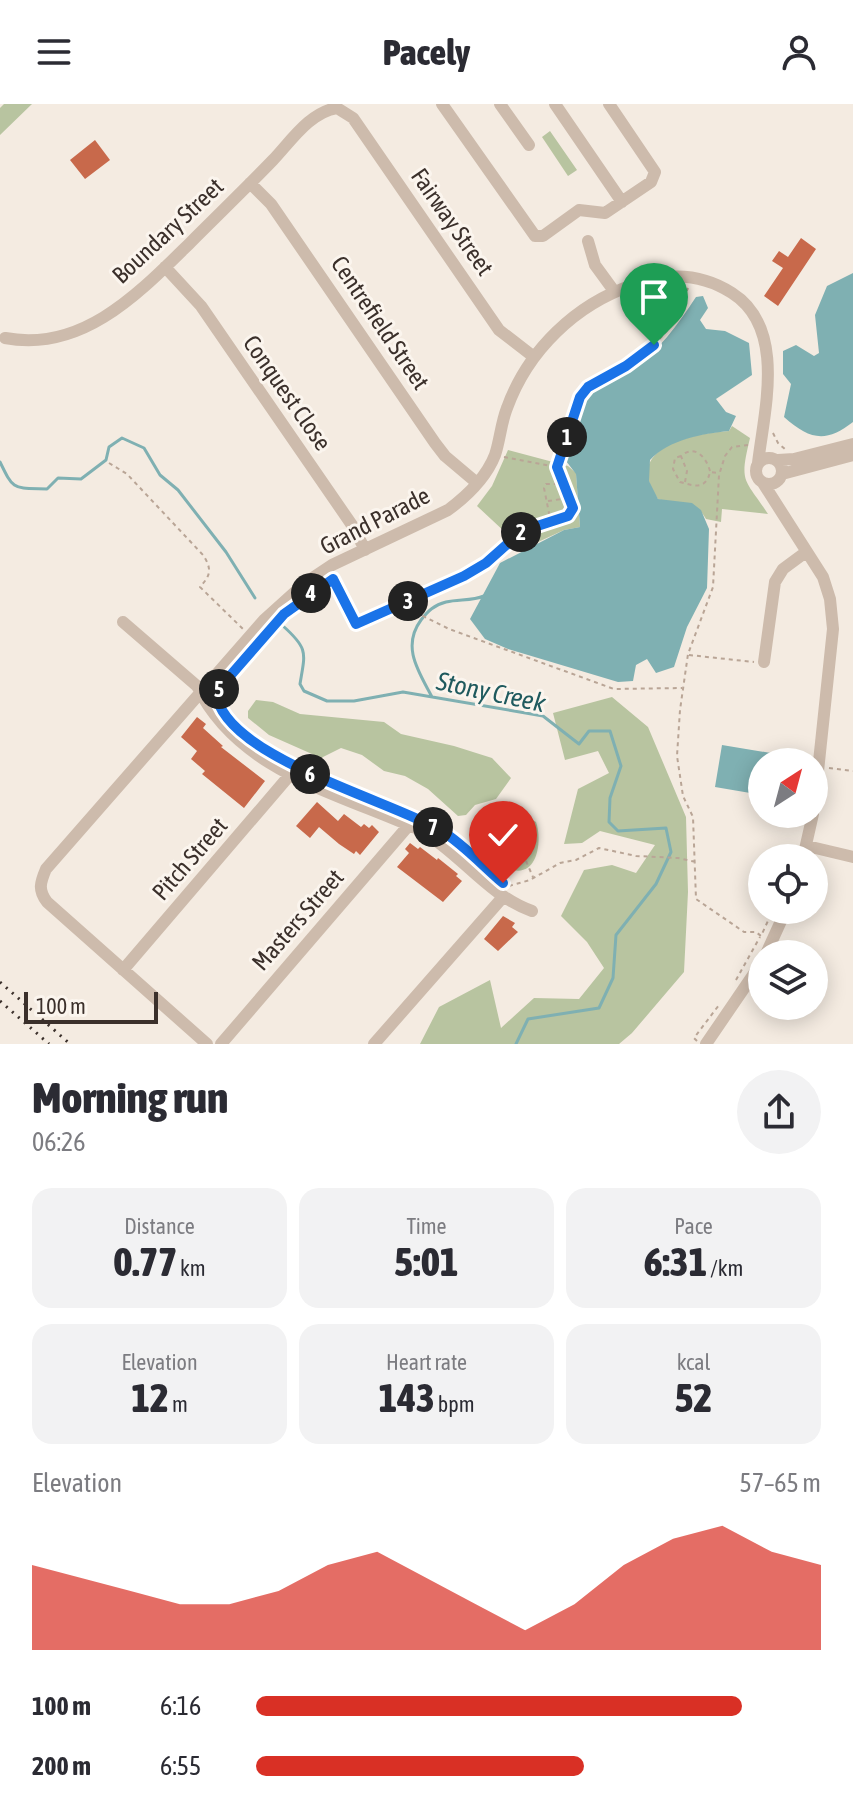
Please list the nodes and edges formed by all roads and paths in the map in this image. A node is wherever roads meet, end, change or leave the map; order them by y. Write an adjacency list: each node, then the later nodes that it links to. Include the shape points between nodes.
1 (442, 104): 8 (street, via 535,236 543,236 579,210 605,213)
2 (500, 104): 6 (street)
3 (555, 104): 8 (street)
4 (609, 104): 8 (street, via 655,172 651,182)
5 (338, 106): 7 (street, Boundary Street, via 317,114); 14 (street, Fairway Street, via 353,118 499,330)
6 (529, 145)
7 (250, 183): 10 (street, Boundary Street); 28 (street, Centrefield Street, via 271,204 435,443)
8 (622, 202)
9 (588, 241): 12 (street, via 595,265)
10 (165, 267): 13 (street, Boundary Street, via 127,302 74,332 41,342); 36 (street, Conquest Close, via 201,306)
11 (688, 287): 24 (path, via 671,326 654,345 580,397)
12 (614, 291): 14 (street, Grand Parade, via 567,323); 15 (street, Grand Parade, via 680,276 705,279 740,299 752,311 767,355)
13 (5, 338)
14 (534, 357): 28 (street, Grand Parade, via 507,407 494,456)
15 (764, 433): 21 (street, Grand Parade); 23 (street, Grand Parade)
16 (853, 444): 21 (street)
17 (752, 445): 26 (path, via 732,447)
18 (853, 455): 27 (street)
19 (681, 456): 25 (path, via 696,451); 29 (path, via 687,471); 29 (path, via 675,458 673,469)
20 (504, 457): 24 (path)
21 (776, 460): 23 (street); 27 (street)
22 (109, 463): 41 (path, via 127,474 203,555 210,571 200,587)
23 (758, 463): 30 (street, via 755,472)
24 (557, 467): 31 (path)
25 (710, 472): 26 (path); 29 (path, via 700,486)
26 (719, 473): 42 (path, via 713,587)
27 (781, 476): 30 (street, via 773,484); 34 (street)
28 (477, 483): 36 (street, Grand Parade, via 448,510)
29 (684, 483)
30 (763, 483): 34 (street)
31 (565, 485): 32 (path); 33 (path, via 546,484)
32 (570, 498): 33 (path); 35 (path, via 573,508 568,516)
33 (546, 501): 35 (path)
34 (787, 520): 37 (street)
35 (551, 523): 39 (path, via 522,531 486,563)
36 (365, 550): 45 (street, Grand Parade, via 305,583 264,620)
37 (806, 552): 43 (street, via 775,582); 46 (street, via 823,577 833,629)
38 (307, 596): 39 (path, via 333,579 356,624)
39 (401, 605): 44 (path, via 516,655 614,689)
40 (123, 622): 45 (street)
41 (244, 630)
42 (688, 654): 43 (path); 44 (path)
43 (764, 662)
44 (683, 688): 54 (path, via 677,756 683,796 693,817)
45 (200, 693): 49 (street, via 227,730); 60 (street, Grand Parade, via 41,881 40,893 47,902)
46 (822, 748)
47 (828, 768): 48 (path)
48 (853, 771)
49 (289, 776): 50 (street); 60 (street, Pitch Street)
50 (409, 825): 56 (street, via 441,842); 66 (street, Masters Street)
51 (828, 854): 52 (street)
52 (853, 857)
53 (526, 861): 55 (path)
54 (696, 862): 55 (path, via 599,848); 59 (path, via 696,899 744,932)
55 (534, 878): 56 (path)
56 (503, 890): 57 (street); 67 (street)
57 (532, 911)
58 (767, 924): 59 (path)
59 (761, 936): 62 (path)
60 (123, 970): 65 (street, Grand Parade)
61 (748, 982): 68 (street)
62 (732, 987)
63 (725, 996): 64 (path)
64 (694, 1038)
65 (207, 1044)
66 (221, 1044)
67 (374, 1044)
68 (706, 1044)

